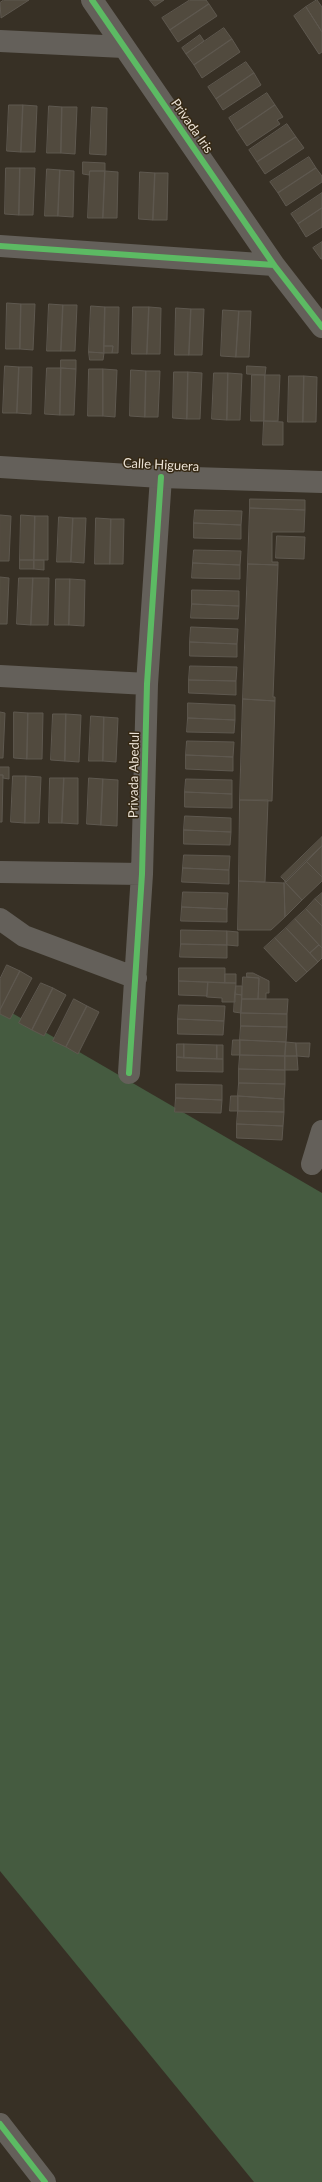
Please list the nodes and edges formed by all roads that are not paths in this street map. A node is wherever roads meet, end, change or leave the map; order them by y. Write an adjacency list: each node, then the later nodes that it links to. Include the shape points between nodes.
1 (92, 0): 3 (street, Privada Iris)
2 (0, 42): 3 (street)
3 (124, 46): 5 (street, Privada Iris)
4 (0, 246): 5 (street)
5 (274, 265): 6 (street, Privada Iris)
6 (322, 327)
7 (0, 467): 8 (street, Calle Higuera)
8 (161, 477): 9 (street, Calle Higuera); 11 (street, Privada Abedul)
9 (322, 482)
10 (0, 676): 11 (street)
11 (147, 684): 13 (street, Privada Abedul)
12 (0, 872): 13 (street)
13 (142, 874): 15 (street, Privada Abedul)
14 (0, 919): 15 (street, via 24,936)
15 (136, 978): 16 (street, Privada Abedul)
16 (129, 1073)
17 (322, 1131): 18 (street)
18 (312, 1164)
19 (0, 2124): 20 (street)
20 (45, 2182)

